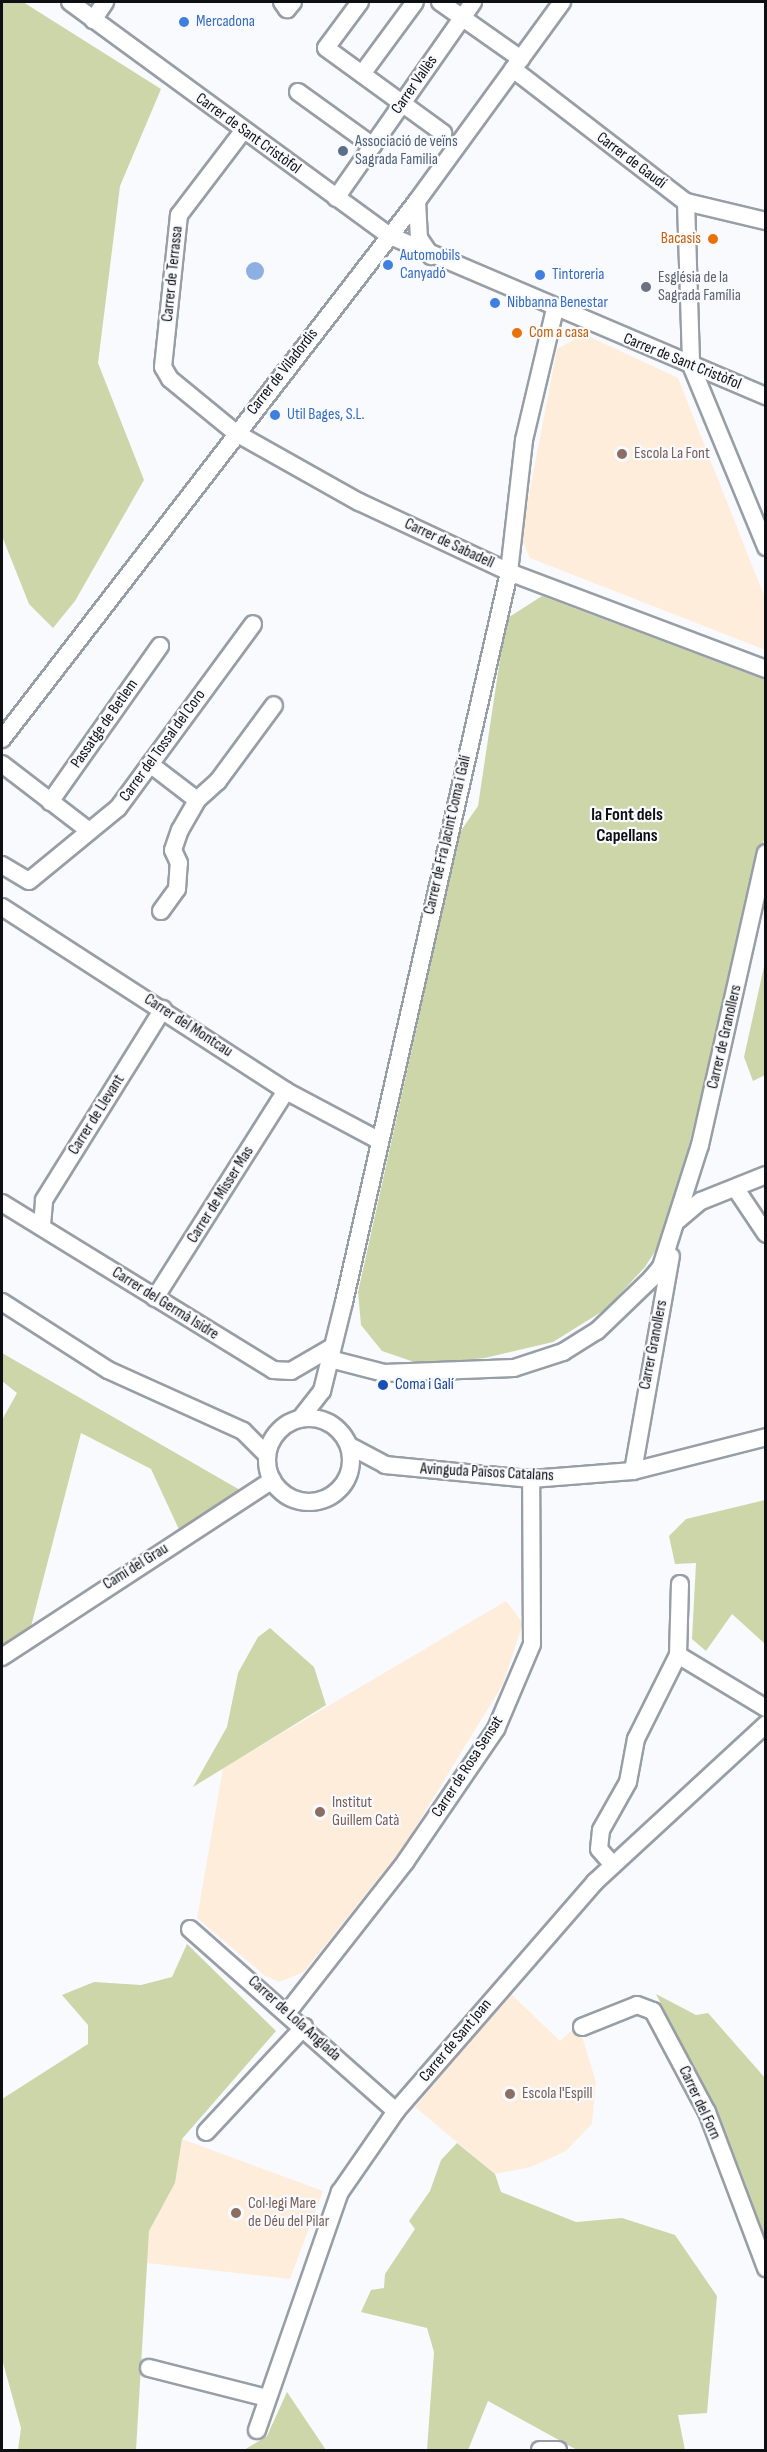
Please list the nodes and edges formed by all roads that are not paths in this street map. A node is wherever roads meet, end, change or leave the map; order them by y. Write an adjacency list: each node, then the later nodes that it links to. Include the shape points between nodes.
1 (70, 2): 11 (street, Carrer de Sant Cristòfol)
2 (105, 2): 11 (street)
3 (282, 2): 4 (street, via 287,9)
4 (293, 2)
5 (360, 2): 13 (street, via 326,48)
6 (415, 2): 13 (street)
7 (440, 2): 10 (street, Carrer de Gaudí)
8 (473, 2): 10 (street, Carrer Vallès)
9 (562, 2): 12 (street, Carrer de Viladordis)
10 (462, 17): 12 (street, Carrer de Gaudí); 15 (street, Carrer Vallès)
11 (93, 20): 16 (street, Carrer de Sant Cristòfol)
12 (517, 64): 20 (street, Carrer de Viladordis); 21 (street, Carrer de Gaudí)
13 (362, 74): 15 (street)
14 (298, 92): 18 (street)
15 (403, 104): 17 (street); 18 (street, Carrer Vallès)
16 (243, 130): 19 (street, Carrer de Sant Cristòfol); 27 (street, Carrer de Terrassa, via 179,215)
17 (443, 133)
18 (373, 146): 19 (street, Carrer Vallès)
19 (336, 198): 23 (street, Carrer de Sant Cristòfol)
20 (417, 201): 23 (street, Carrer de Viladordis); 24 (street, via 419,238)
21 (686, 202): 22 (street, Carrer de Gaudí); 26 (street)
22 (765, 221)
23 (388, 235): 24 (street, Carrer de Sant Cristòfol); 29 (street, Carrer de Viladordis)
24 (432, 257): 25 (street, Carrer de Sant Cristòfol)
25 (555, 309): 26 (street, Carrer de Sant Cristòfol); 31 (street, Carrer de Fra Jacint Coma i Galí, via 524,440)
26 (691, 365): 28 (street, Carrer de Sant Cristòfol); 30 (street)
27 (163, 367): 29 (street, Carrer de Sabadell)
28 (765, 396)
29 (236, 433): 31 (street, Carrer de Sabadell, via 359,502); 36 (street, Carrer de Viladordis)
30 (765, 547)
31 (509, 572): 34 (street, Carrer de Sabadell); 48 (street, Carrer de Fra Jacint Coma i Galí)
32 (253, 624): 38 (street, Carrer del Tossal del Coro)
33 (160, 646): 40 (street, Passatge de Betlem)
34 (765, 669)
35 (273, 705): 39 (street, via 218,781)
36 (2, 739)
37 (2, 764): 40 (street)
38 (150, 764): 39 (street); 41 (street, Carrer del Tossal del Coro, via 118,808)
39 (197, 800): 45 (street, via 173,850 177,890)
40 (50, 802): 41 (street)
41 (88, 830): 43 (street, Carrer del Tossal del Coro, via 29,881)
42 (765, 853): 52 (street, Carrer de Granollers, via 726,1038)
43 (2, 866)
44 (2, 907): 46 (street, Carrer del Montcau)
45 (161, 911)
46 (163, 1009): 47 (street, Carrer del Montcau); 53 (street, Carrer de Llevant, via 44,1200)
47 (286, 1091): 48 (street, Carrer del Montcau); 55 (street, Carrer de Misser Mas)
48 (378, 1140): 57 (street, Carrer de Fra Jacint Coma i Galí)
49 (765, 1175): 50 (street)
50 (736, 1189): 52 (street, via 701,1201); 54 (street)
51 (2, 1203): 53 (street, Carrer del Germà Isidre)
52 (678, 1220): 57 (street, via 651,1279 612,1321 563,1352 514,1368 452,1374 384,1373); 67 (street, Carrer Granollers)
53 (42, 1225): 55 (street, Carrer del Germà Isidre)
54 (765, 1234)
55 (155, 1298): 57 (street, Carrer del Germà Isidre, via 273,1370 291,1371)
56 (2, 1302): 61 (street, via 108,1370)
57 (331, 1353): 58 (street)
58 (322, 1391): 59 (street); 60 (street)
59 (300, 1419): 60 (street); 62 (street)
60 (330, 1423): 64 (street, Avinguda Països Catalans)
61 (243, 1431): 62 (street); 65 (street)
62 (278, 1431): 65 (street)
63 (765, 1437): 67 (street, Avinguda Països Catalans)
64 (350, 1446): 66 (street, Avinguda Països Catalans); 68 (street)
65 (267, 1455): 70 (street)
66 (385, 1465): 68 (street, Avinguda Països Catalans); 69 (street, Avinguda Països Catalans)
67 (633, 1471): 69 (street, Avinguda Països Catalans)
68 (348, 1478): 70 (street, Avinguda Països Catalans, via 334,1494 307,1502 287,1496)
69 (531, 1479): 78 (street, Carrer de Rosa Sensat, via 532,1644 496,1729 406,1862)
70 (272, 1480): 73 (street, Camí del Grau)
71 (680, 1584): 72 (street)
72 (678, 1655): 74 (street); 76 (street, via 636,1739 628,1782 601,1830 599,1850)
73 (2, 1658)
74 (765, 1708)
75 (765, 1724): 76 (street, Carrer de Sant Joan)
76 (613, 1865): 81 (street, Carrer de Sant Joan)
77 (190, 1929): 78 (street, Carrer de Lola Anglada)
78 (287, 2013): 80 (street, Carrer de Lola Anglada)
79 (582, 2026): 83 (street, Carrer del Forn, via 638,2005 653,2011 707,2112)
80 (304, 2027): 81 (street, Carrer de Lola Anglada); 82 (street)
81 (396, 2111): 85 (street, Carrer de Sant Joan, via 340,2192)
82 (206, 2132)
83 (765, 2268)
84 (149, 2368): 85 (street)
85 (267, 2398): 86 (street, Carrer de Sant Joan)
86 (256, 2430)
87 (540, 2451): 88 (street)
88 (558, 2451)

